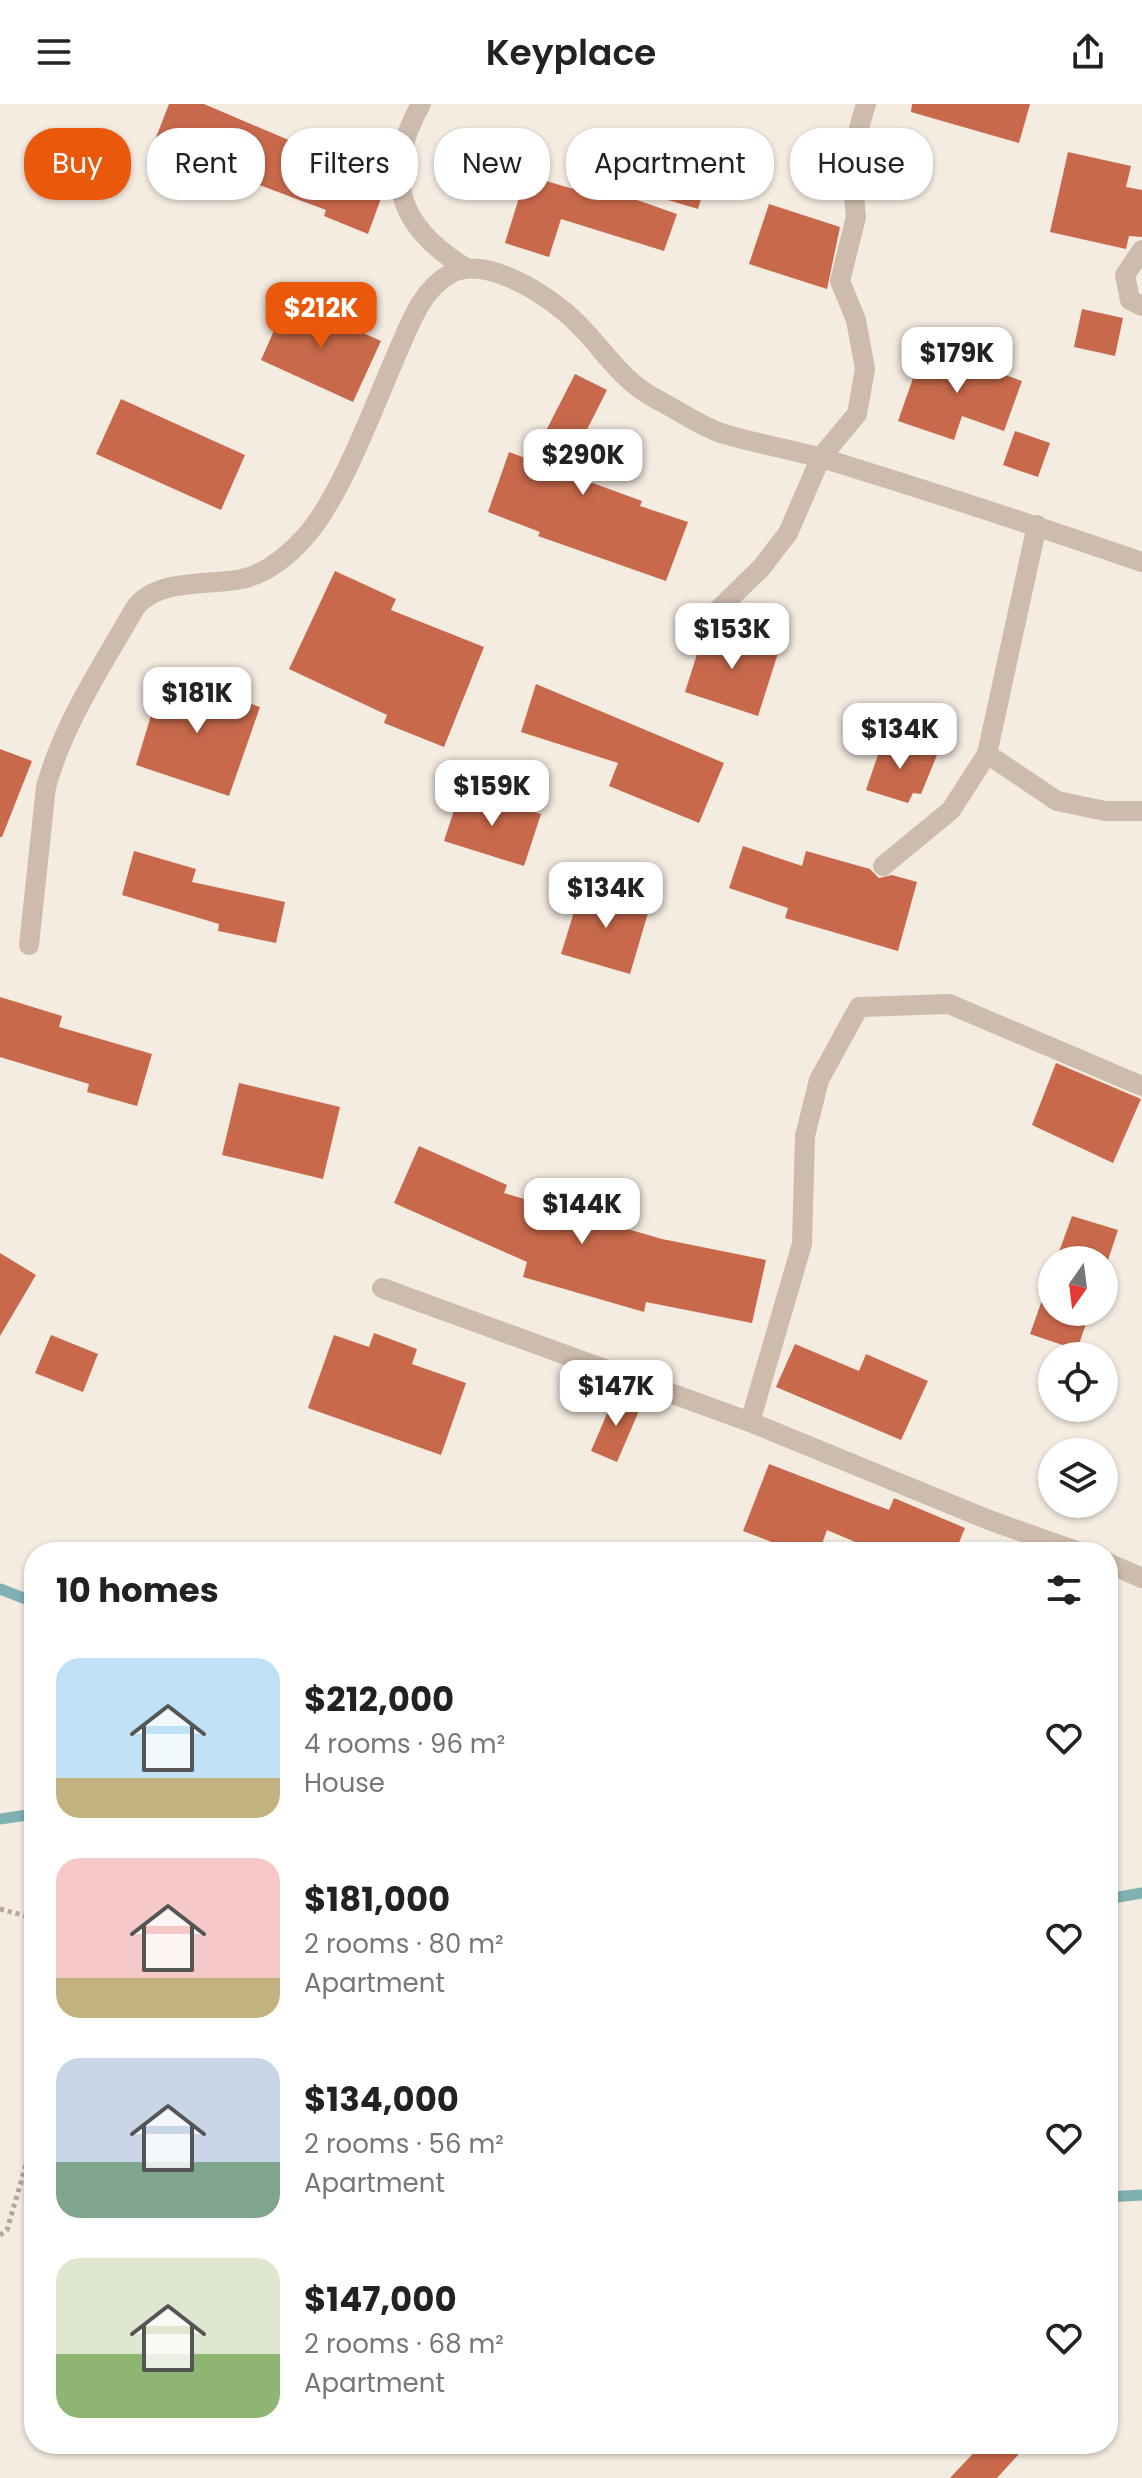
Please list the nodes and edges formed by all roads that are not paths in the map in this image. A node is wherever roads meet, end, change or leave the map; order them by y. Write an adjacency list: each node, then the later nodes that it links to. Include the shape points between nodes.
1 (421, 104): 4 (street, via 403,149 402,195 418,229)
2 (866, 104): 6 (street, via 853,186 856,217 840,281 856,320 865,369 857,414)
3 (1142, 250): 5 (street, via 1125,275 1130,300)
4 (466, 268): 6 (street, via 502,276 547,300 581,327 634,387 720,433); 13 (street, via 440,280 419,307 335,491 287,557 243,578 152,592 135,608 52,764)
5 (1142, 306)
6 (821, 457): 7 (street); 9 (street, via 788,533)
7 (1037, 525): 8 (street); 10 (street)
8 (1142, 562)
9 (716, 612)
10 (987, 754): 11 (street, via 1057,801 1105,811); 12 (street, via 951,810)
11 (1142, 811)
12 (883, 866)
13 (29, 945)
14 (1142, 1086): 16 (street, via 949,1004 859,1007 819,1080 805,1136 802,1244)
15 (382, 1288): 16 (street)
16 (750, 1422): 17 (street)
17 (1051, 1542)
18 (1118, 1567): 19 (street)
19 (1142, 1578)

